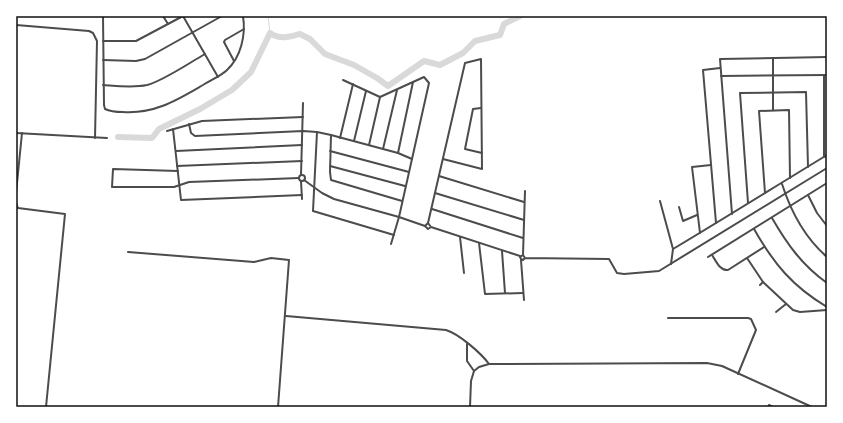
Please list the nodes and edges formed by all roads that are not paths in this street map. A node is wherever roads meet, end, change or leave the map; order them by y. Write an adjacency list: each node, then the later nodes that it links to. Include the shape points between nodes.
1 (103, 16): 10 (street)
2 (163, 16): 6 (street)
3 (183, 16): 6 (street); 9 (street)
4 (222, 16): 9 (street)
5 (243, 16): 8 (street)
6 (168, 24): 10 (street, via 136,41)
7 (16, 25): 41 (street, via 89,31 96,37)
8 (244, 29): 15 (street); 15 (street, via 224,42)
9 (192, 32): 11 (street); 14 (street, via 145,59)
10 (103, 41): 14 (street)
11 (205, 54): 20 (street); 24 (street, via 147,85)
12 (827, 57): 13 (street)
13 (772, 59): 16 (street, via 720,59); 19 (street)
14 (103, 60): 24 (street)
15 (234, 61): 20 (street, via 227,71)
16 (720, 68): 18 (street); 56 (street, via 703,70)
17 (825, 75): 19 (street); 52 (street)
18 (721, 76): 19 (street); 89 (street)
19 (773, 76): 27 (street)
20 (218, 77): 24 (street, via 161,108 133,113 105,109)
21 (343, 80): 23 (street)
22 (413, 82): 25 (street); 50 (street); 53 (street, via 424,77 429,83)
23 (353, 84): 26 (street); 43 (street)
24 (103, 86)
25 (397, 89): 28 (street); 47 (street)
26 (366, 91): 28 (street); 44 (street)
27 (773, 92): 31 (street); 59 (street, via 806,92); 85 (street, via 740,94)
28 (380, 96): 46 (street)
29 (304, 104): 32 (street)
30 (481, 108): 51 (street); 51 (street, via 472,109 465,148); 54 (street, via 481,59 465,63)
31 (773, 110): 65 (street, via 789,110); 76 (street, via 759,111)
32 (303, 116): 33 (street, via 202,121); 36 (street)
33 (189, 124): 34 (street); 36 (street, via 191,133 195,136)
34 (173, 129): 35 (street); 48 (street)
35 (167, 131)
36 (303, 131): 37 (street); 45 (street)
37 (317, 132): 40 (street); 71 (street)
38 (16, 133): 39 (street)
39 (22, 133): 41 (street); 74 (street)
40 (331, 135): 43 (street); 49 (street)
41 (95, 138): 42 (street)
42 (107, 138)
43 (340, 138): 44 (street)
44 (354, 142): 46 (street)
45 (302, 145): 48 (street); 55 (street)
46 (369, 145): 47 (street)
47 (383, 149): 50 (street)
48 (176, 151): 57 (street)
49 (330, 151): 58 (street); 62 (street)
50 (398, 153): 53 (street)
51 (482, 153): 54 (street, via 482,169)
52 (826, 156): 59 (street)
53 (412, 159): 62 (street)
54 (443, 160): 64 (street)
55 (302, 161): 57 (street); 63 (street)
56 (711, 165): 90 (street, via 692,167); 95 (street)
57 (177, 166): 61 (street)
58 (330, 166): 70 (street); 81 (street, via 331,180)
59 (808, 167): 65 (street)
60 (827, 168): 77 (street)
61 (178, 171): 69 (street); 69 (street, via 113,169 112,187)
62 (409, 172): 70 (street)
63 (300, 176): 66 (street); 66 (street, via 304,177); 69 (street, via 189,182)
64 (439, 176): 75 (street); 83 (street)
65 (790, 178): 67 (street)
66 (303, 181): 71 (street); 78 (street)
67 (782, 184): 76 (street); 77 (street)
68 (826, 184): 72 (street); 79 (street)
69 (180, 185): 78 (street, via 181,200)
70 (406, 186): 81 (street)
71 (314, 187): 91 (street, via 334,199); 101 (street, via 312,211)
72 (827, 189)
73 (525, 190): 83 (street)
74 (16, 193)
75 (435, 193): 88 (street); 93 (street)
76 (765, 193): 85 (street)
77 (785, 194): 87 (street); 116 (street)
78 (302, 195): 80 (street)
79 (808, 195): 87 (street); 97 (street)
80 (302, 199)
81 (402, 201): 91 (street)
82 (660, 201): 107 (street)
83 (524, 202): 93 (street)
84 (16, 203): 133 (street, via 18,208 65,214)
85 (748, 203): 89 (street)
86 (679, 207): 90 (street, via 683,220)
87 (790, 207): 92 (street); 112 (street, via 810,239)
88 (432, 209): 94 (street); 103 (street)
89 (732, 214): 95 (street)
90 (697, 215): 100 (street)
91 (399, 217): 96 (street); 101 (street)
92 (772, 218): 99 (street); 119 (street, via 793,252)
93 (524, 220): 103 (street)
94 (428, 223): 96 (street); 98 (street)
95 (716, 223): 100 (street)
96 (425, 226): 98 (street, via 428,229)
97 (827, 226)
98 (431, 227): 102 (street)
99 (754, 229): 106 (street); 110 (street)
100 (700, 233): 107 (street)
101 (394, 235): 105 (street)
102 (460, 236): 104 (street); 117 (street)
103 (523, 238): 111 (street)
104 (479, 243): 108 (street); 121 (street, via 485,294)
105 (391, 244)
106 (764, 247): 115 (street); 125 (street, via 789,279)
107 (673, 249): 116 (street)
108 (502, 250): 111 (street); 121 (street)
109 (128, 252): 127 (street, via 254,262 270,258 289,260)
110 (712, 255): 114 (street); 115 (street, via 725,271)
111 (521, 257): 113 (street); 113 (street, via 523,260); 122 (street)
112 (827, 257)
113 (525, 258): 116 (street, via 609,259 617,273 624,274 659,271)
114 (708, 258)
115 (747, 258): 118 (street)
116 (671, 264)
117 (464, 273)
118 (763, 282): 120 (street); 124 (street)
119 (827, 283)
120 (760, 285)
121 (505, 293): 122 (street)
122 (523, 293): 123 (street)
123 (524, 300)
124 (786, 304): 125 (street, via 797,312); 126 (street)
125 (827, 308)
126 (776, 312)
127 (286, 316): 129 (street, via 446,330); 134 (street)
128 (668, 318): 132 (street, via 751,319 756,330)
129 (467, 344): 130 (street); 131 (street, via 467,361)
130 (489, 364): 131 (street); 132 (street, via 706,363 722,366)
131 (474, 371): 135 (street, via 470,381)
132 (738, 374): 138 (street)
133 (46, 407)
134 (278, 407)
135 (470, 407)
136 (768, 407): 137 (street)
137 (773, 407)
138 (812, 407)

